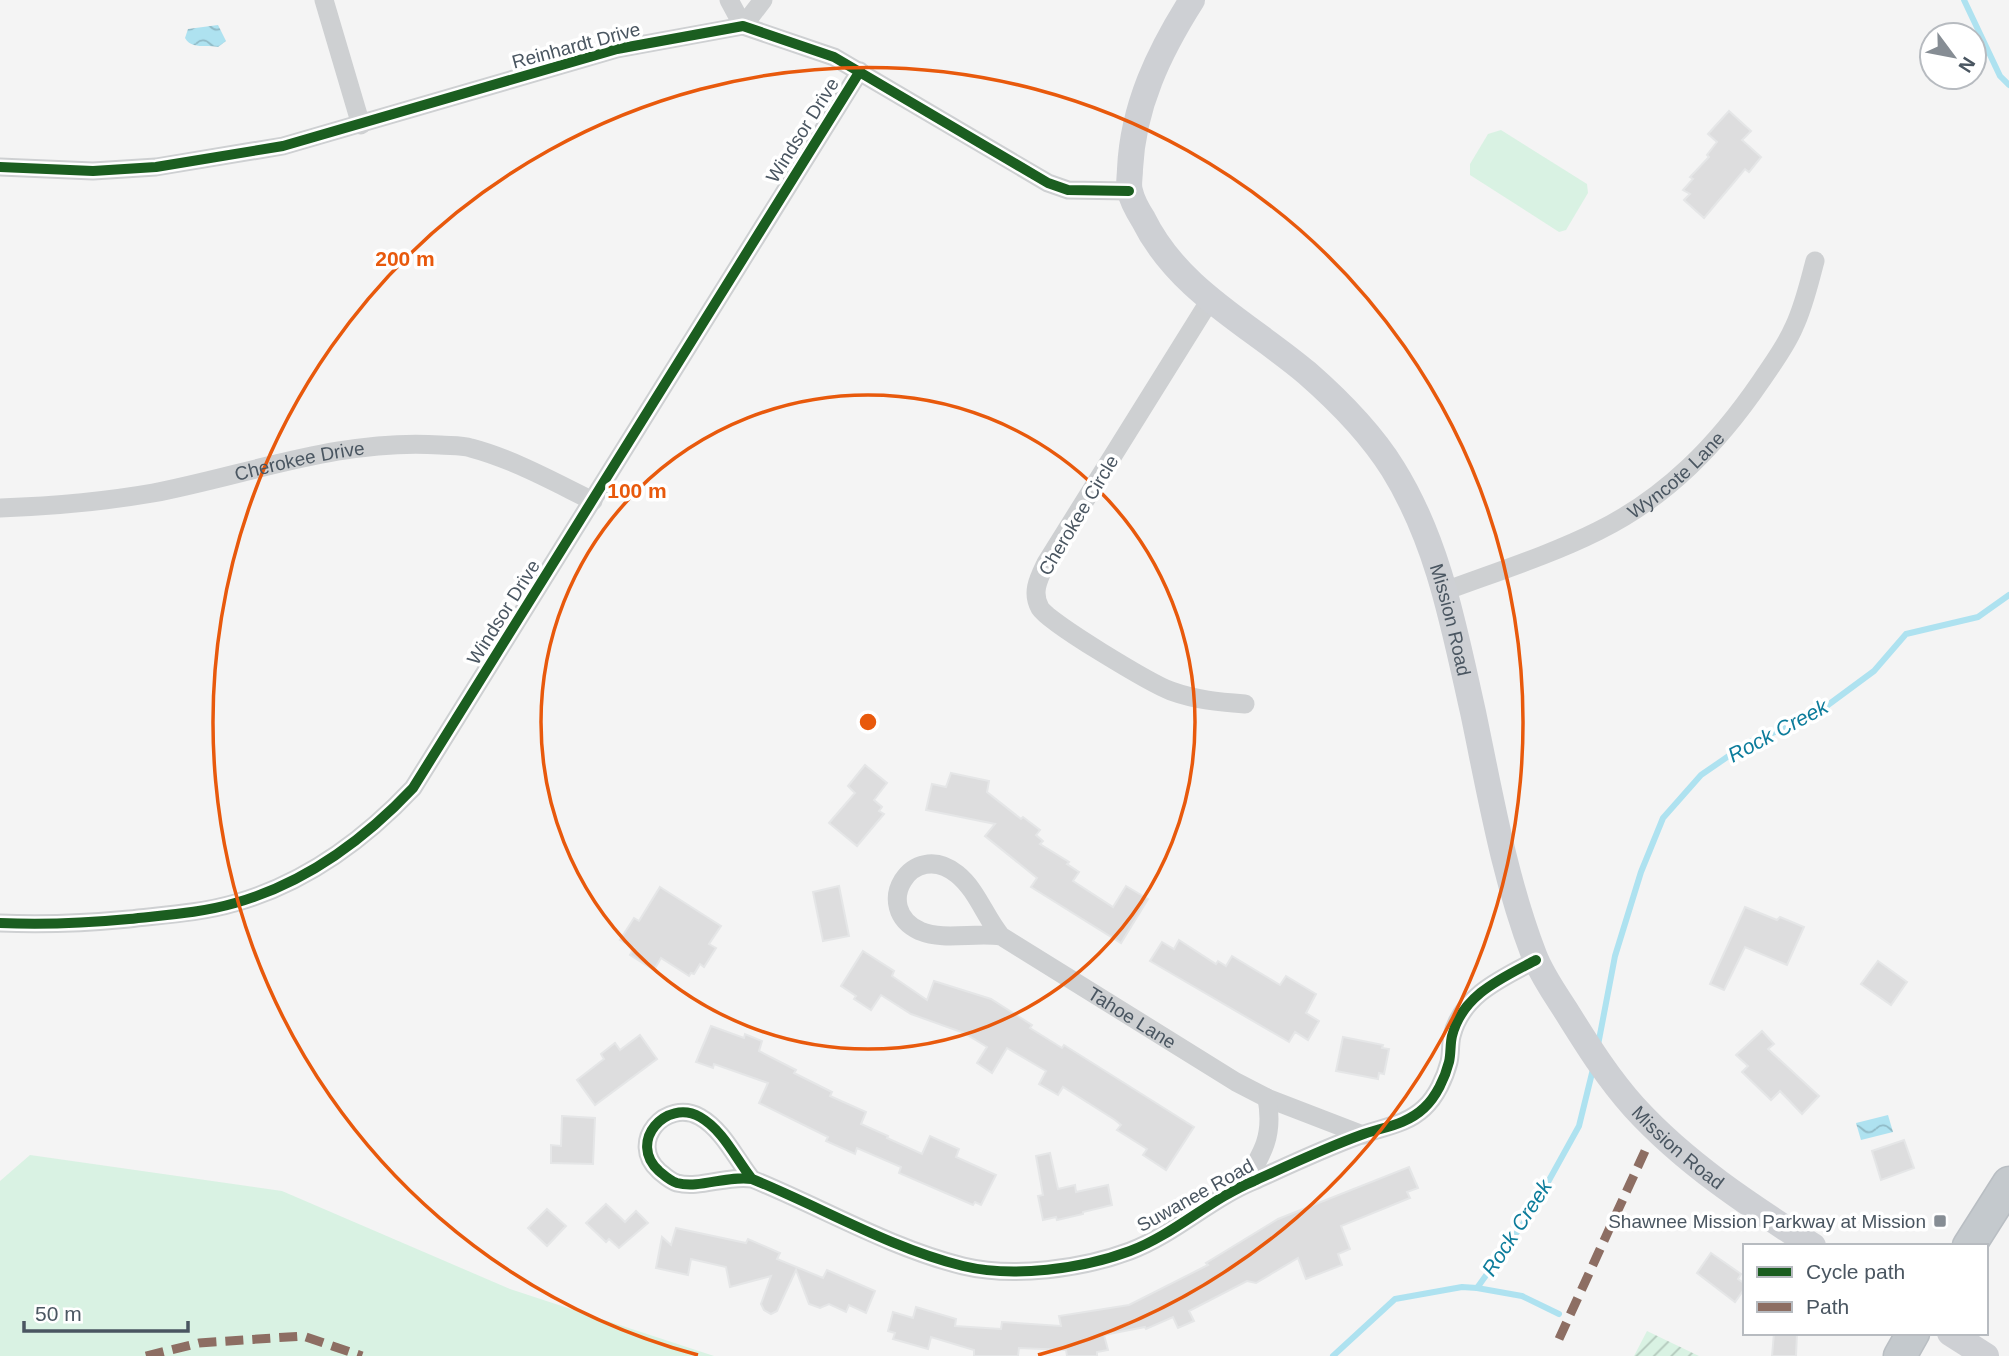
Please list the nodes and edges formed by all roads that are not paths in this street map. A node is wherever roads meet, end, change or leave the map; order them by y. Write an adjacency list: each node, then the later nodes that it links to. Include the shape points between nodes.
1 (324, 0): 7 (street)
2 (729, 0): 5 (street)
3 (763, 0): 5 (street)
4 (1192, 0): 9 (main road, via 1142,99 1131,145)
5 (743, 26): 6 (street, Reinhardt Drive, via 834,57); 7 (street, Reinhardt Drive, via 617,49)
6 (860, 71): 9 (street, Reinhardt Drive, via 1048,183 1068,190); 12 (street, Windsor Drive)
7 (361, 125): 8 (street, Reinhardt Drive, via 283,146 156,167 93,171)
8 (0, 167)
9 (1129, 191): 11 (main road, Mission Road, via 1171,263)
10 (1815, 261): 14 (street, Wyncote Lane, via 1784,347 1737,416 1670,485 1601,530)
11 (1210, 300): 14 (main road, Mission Road, via 1304,370 1342,404 1373,442 1418,513); 15 (street, Cherokee Circle, via 1046,563 1035,589 1040,609 1131,670 1168,690 1204,701)
12 (593, 501): 13 (street, Cherokee Drive, via 469,447 421,444 322,454 153,493); 16 (street, Windsor Drive, via 413,788 350,847 276,889 234,904 106,921)
13 (0, 508)
14 (1445, 591): 18 (main road, Mission Road, via 1510,881)
15 (1245, 704)
16 (0, 923)
17 (1001, 936): 17 (street, Tahoe Lane, via 935,935 912,926 896,902 901,883 919,866 929,863 948,868 973,892); 19 (street, Tahoe Lane)
18 (1540, 968): 20 (street, Suwanee Road, via 1486,987 1464,1011 1452,1035 1449,1061 1438,1089 1424,1108 1395,1126); 24 (main road, Mission Road, via 1596,1059 1634,1107 1690,1161)
19 (1267, 1098): 20 (street, Tahoe Lane); 22 (street, via 1269,1138)
20 (1363, 1135): 22 (street, Suwanee Road)
21 (752, 1179): 21 (street, Suwanee Road, via 676,1182 646,1154 649,1136 656,1125 676,1112 699,1116 722,1137); 22 (street, Suwanee Road, via 920,1253 971,1267 1016,1271 1059,1268 1131,1251)
22 (1243, 1185)
23 (2008, 1185): 25 (highway)
24 (1810, 1244)
25 (1970, 1244)
26 (1912, 1335): 28 (highway)
27 (1953, 1335): 29 (main road)
28 (1900, 1356)
29 (1986, 1356)

